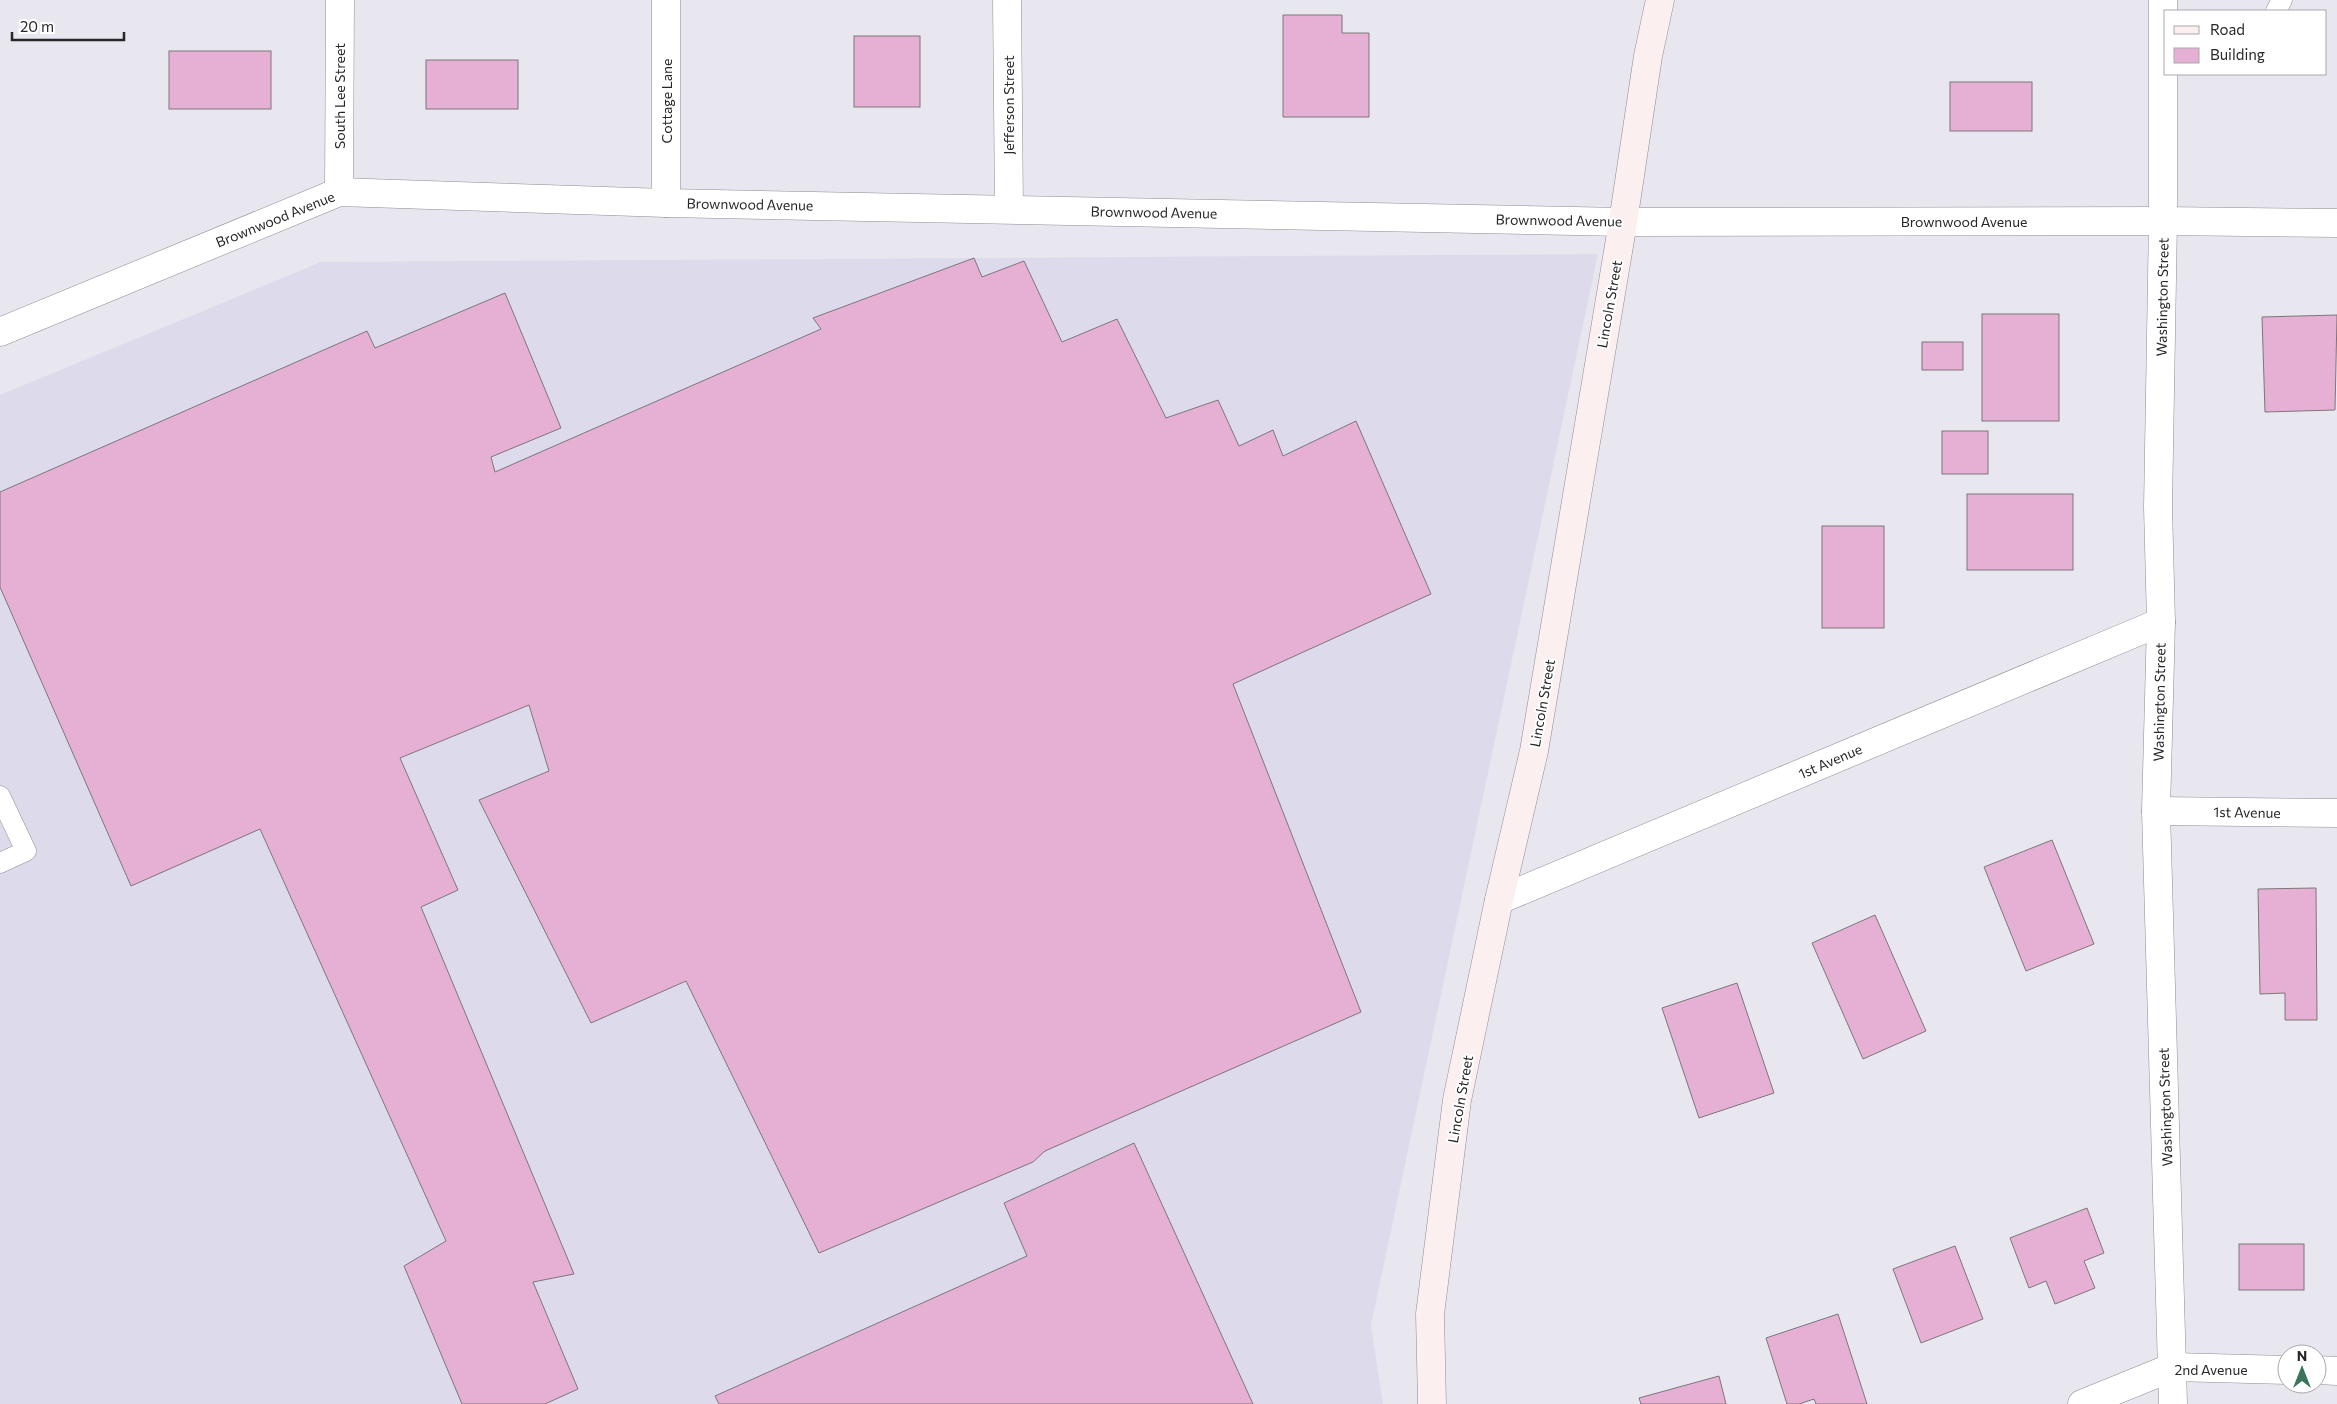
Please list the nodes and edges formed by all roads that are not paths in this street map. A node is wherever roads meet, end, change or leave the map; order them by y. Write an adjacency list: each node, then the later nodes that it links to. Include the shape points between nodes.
1 (340, 0): 9 (street, South Lee Street)
2 (666, 0): 10 (street, Cottage Lane)
3 (1007, 0): 11 (street, Jefferson Street)
4 (1646, 0): 8 (street, Lincoln Street)
5 (1660, 0): 8 (street)
6 (2163, 0): 7 (street, Washington Street)
7 (2164, 53): 12 (street, Washington Street)
8 (1648, 56): 13 (street, Lincoln Street)
9 (339, 192): 10 (street, Brownwood Avenue); 15 (street, Brownwood Avenue)
10 (666, 202): 11 (street, Brownwood Avenue)
11 (1009, 209): 13 (street, Brownwood Avenue)
12 (2163, 220): 13 (street, Brownwood Avenue); 14 (street, Brownwood Avenue); 16 (street, Washington Street, via 2158,506)
13 (1623, 222): 21 (street, Lincoln Street, via 1534,752)
14 (2337, 222)
15 (0, 332)
16 (2161, 622): 18 (street, Washington Street); 21 (street, 1st Avenue)
17 (0, 796): 20 (lane, via 26,851)
18 (2156, 811): 19 (street, 1st Avenue); 22 (street, Washington Street)
19 (2337, 813)
20 (0, 863)
21 (1499, 900): 24 (street, Lincoln Street, via 1458,1100 1430,1314)
22 (2174, 1367): 23 (street, 2nd Avenue); 25 (street, 2nd Avenue); 26 (street, Washington Street)
23 (2277, 1370)
24 (1432, 1404)
25 (2082, 1404)
26 (2174, 1404)

